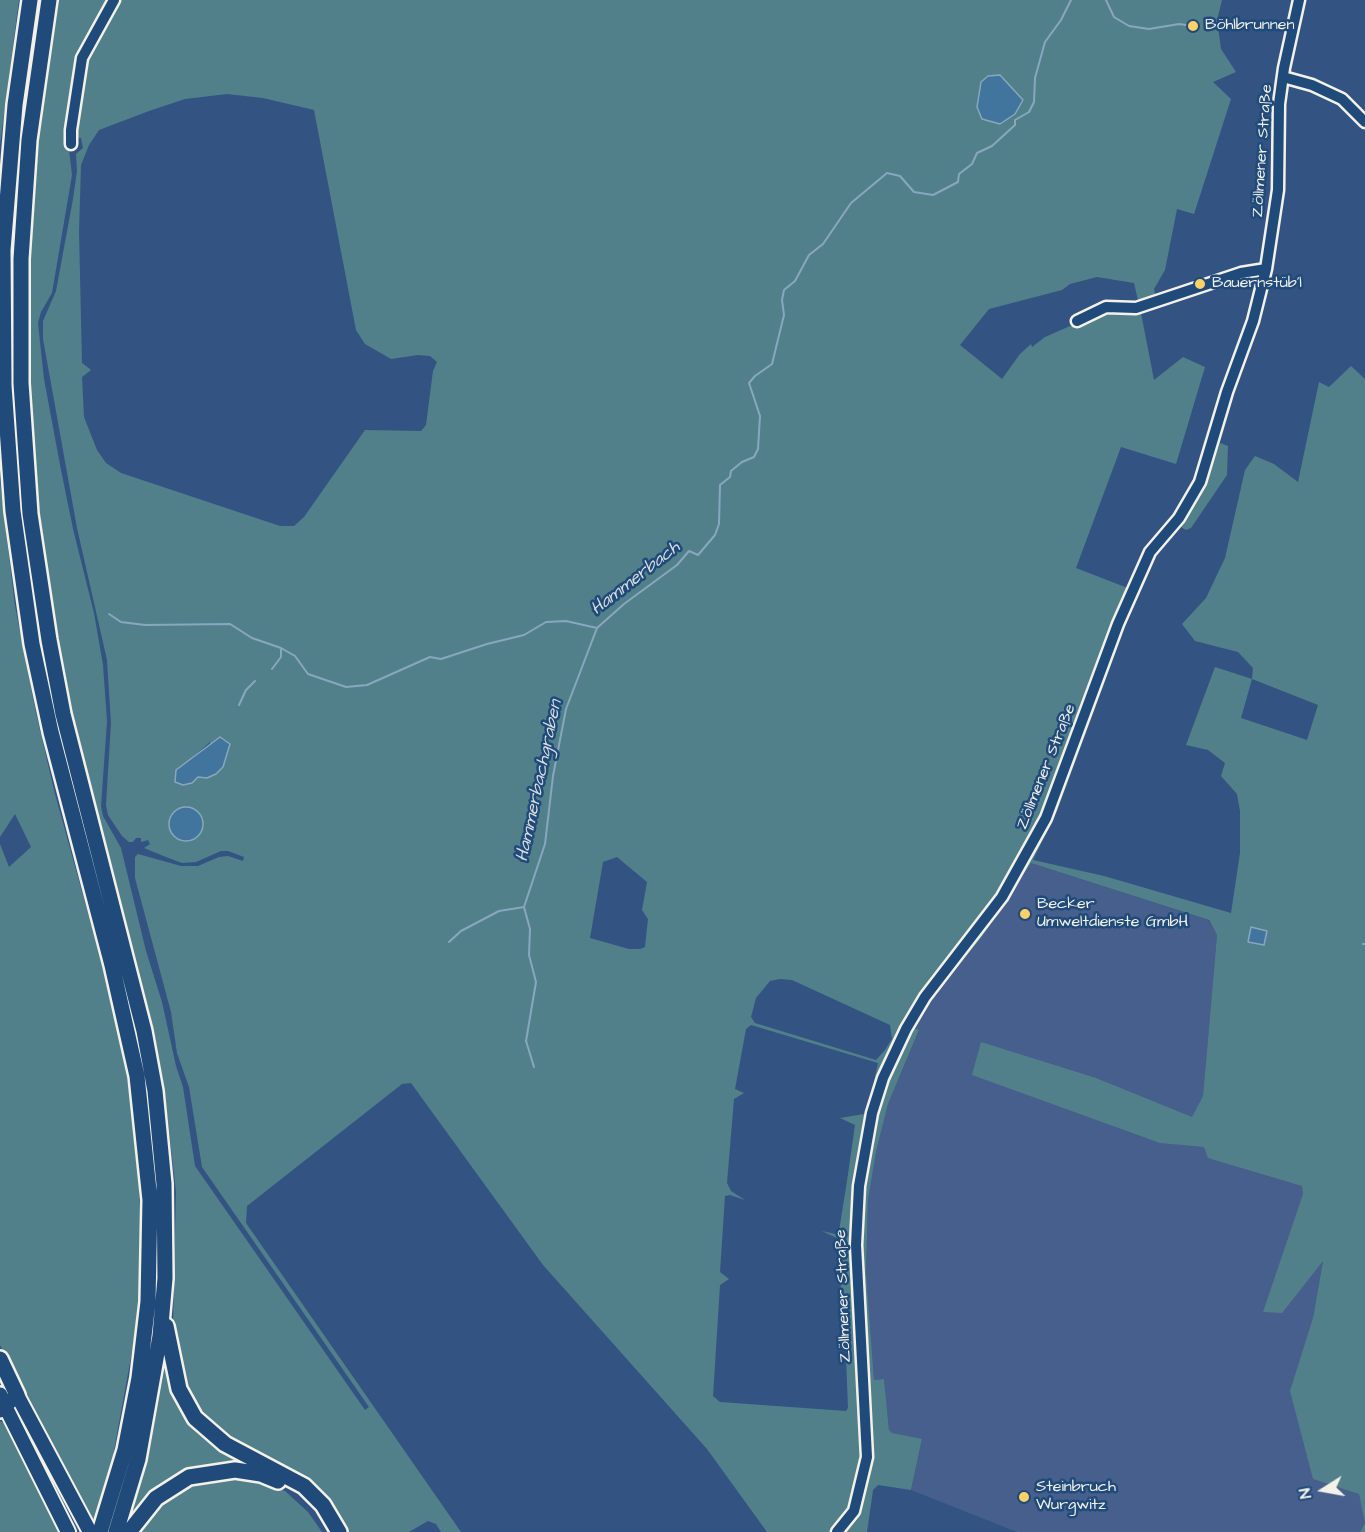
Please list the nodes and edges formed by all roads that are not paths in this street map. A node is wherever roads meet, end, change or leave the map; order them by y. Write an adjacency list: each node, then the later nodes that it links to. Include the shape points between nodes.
1 (30, 0): 16 (highway, via 15,105 3,250 4,386 12,501 21,578 51,732 137,1076 150,1200 148,1302 139,1378 125,1450)
2 (49, 0): 10 (highway, via 29,140 22,249 21,375 27,482 58,692 137,1003 155,1091 165,1202)
3 (114, 0): 7 (street, via 82,58)
4 (1299, 0): 5 (street, Zöllmener Straße)
5 (1283, 77): 6 (street, via 1342,99); 8 (street, Zöllmener Straße, via 1278,190)
6 (1365, 122)
7 (71, 144)
8 (1266, 269): 9 (street, via 1242,273 1136,308 1106,307); 21 (street, Zöllmener Straße, via 1200,482 1179,518 1150,552 1118,624 1046,818 1002,897 911,1020 883,1078 865,1145 856,1227 855,1271 867,1457 854,1510)
9 (1077, 321)
10 (163, 1308): 17 (highway, via 147,1420); 20 (highway, via 175,1376 195,1418 225,1444 304,1486 323,1505)
11 (0, 1359): 12 (highway)
12 (17, 1395): 13 (highway); 15 (main road)
13 (1, 1401): 14 (main road)
14 (68, 1532)
15 (90, 1532)
16 (100, 1532)
17 (116, 1532)
18 (129, 1532): 19 (highway, via 144,1510 170,1487 200,1474 235,1470 261,1474 288,1486 311,1507)
19 (328, 1532)
20 (339, 1532)
21 (837, 1532)

